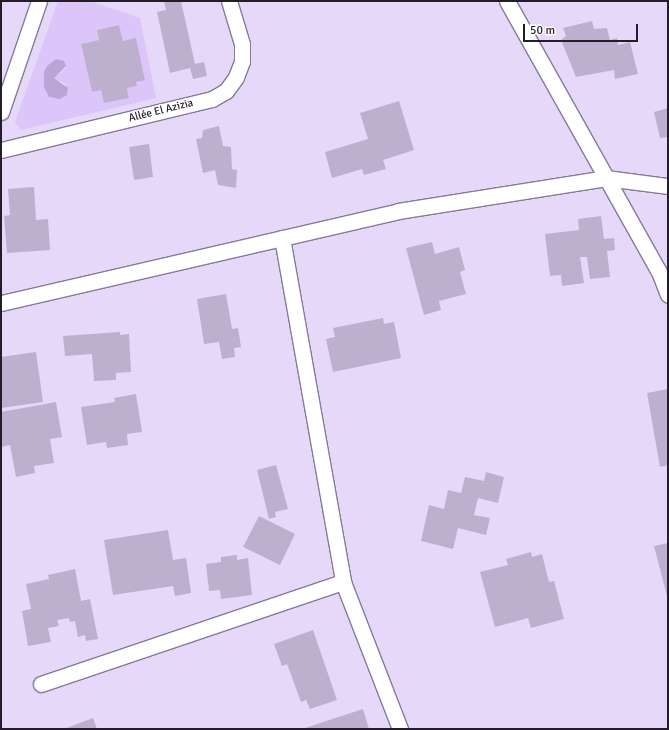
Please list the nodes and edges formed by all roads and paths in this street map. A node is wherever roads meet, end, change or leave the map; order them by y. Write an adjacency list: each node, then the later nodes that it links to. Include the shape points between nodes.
1 (40, 1): 4 (street)
2 (229, 1): 5 (street, Allée El Azizia, via 242,44 242,61 236,77 226,91 212,99)
3 (507, 1): 6 (street)
4 (1, 112)
5 (1, 150)
6 (606, 178): 7 (street); 8 (street, via 398,211); 9 (street, via 660,274)
7 (668, 186)
8 (282, 238): 10 (street); 11 (street)
9 (668, 295)
10 (1, 303)
11 (343, 582): 12 (street); 13 (street)
12 (41, 684)
13 (400, 729)

